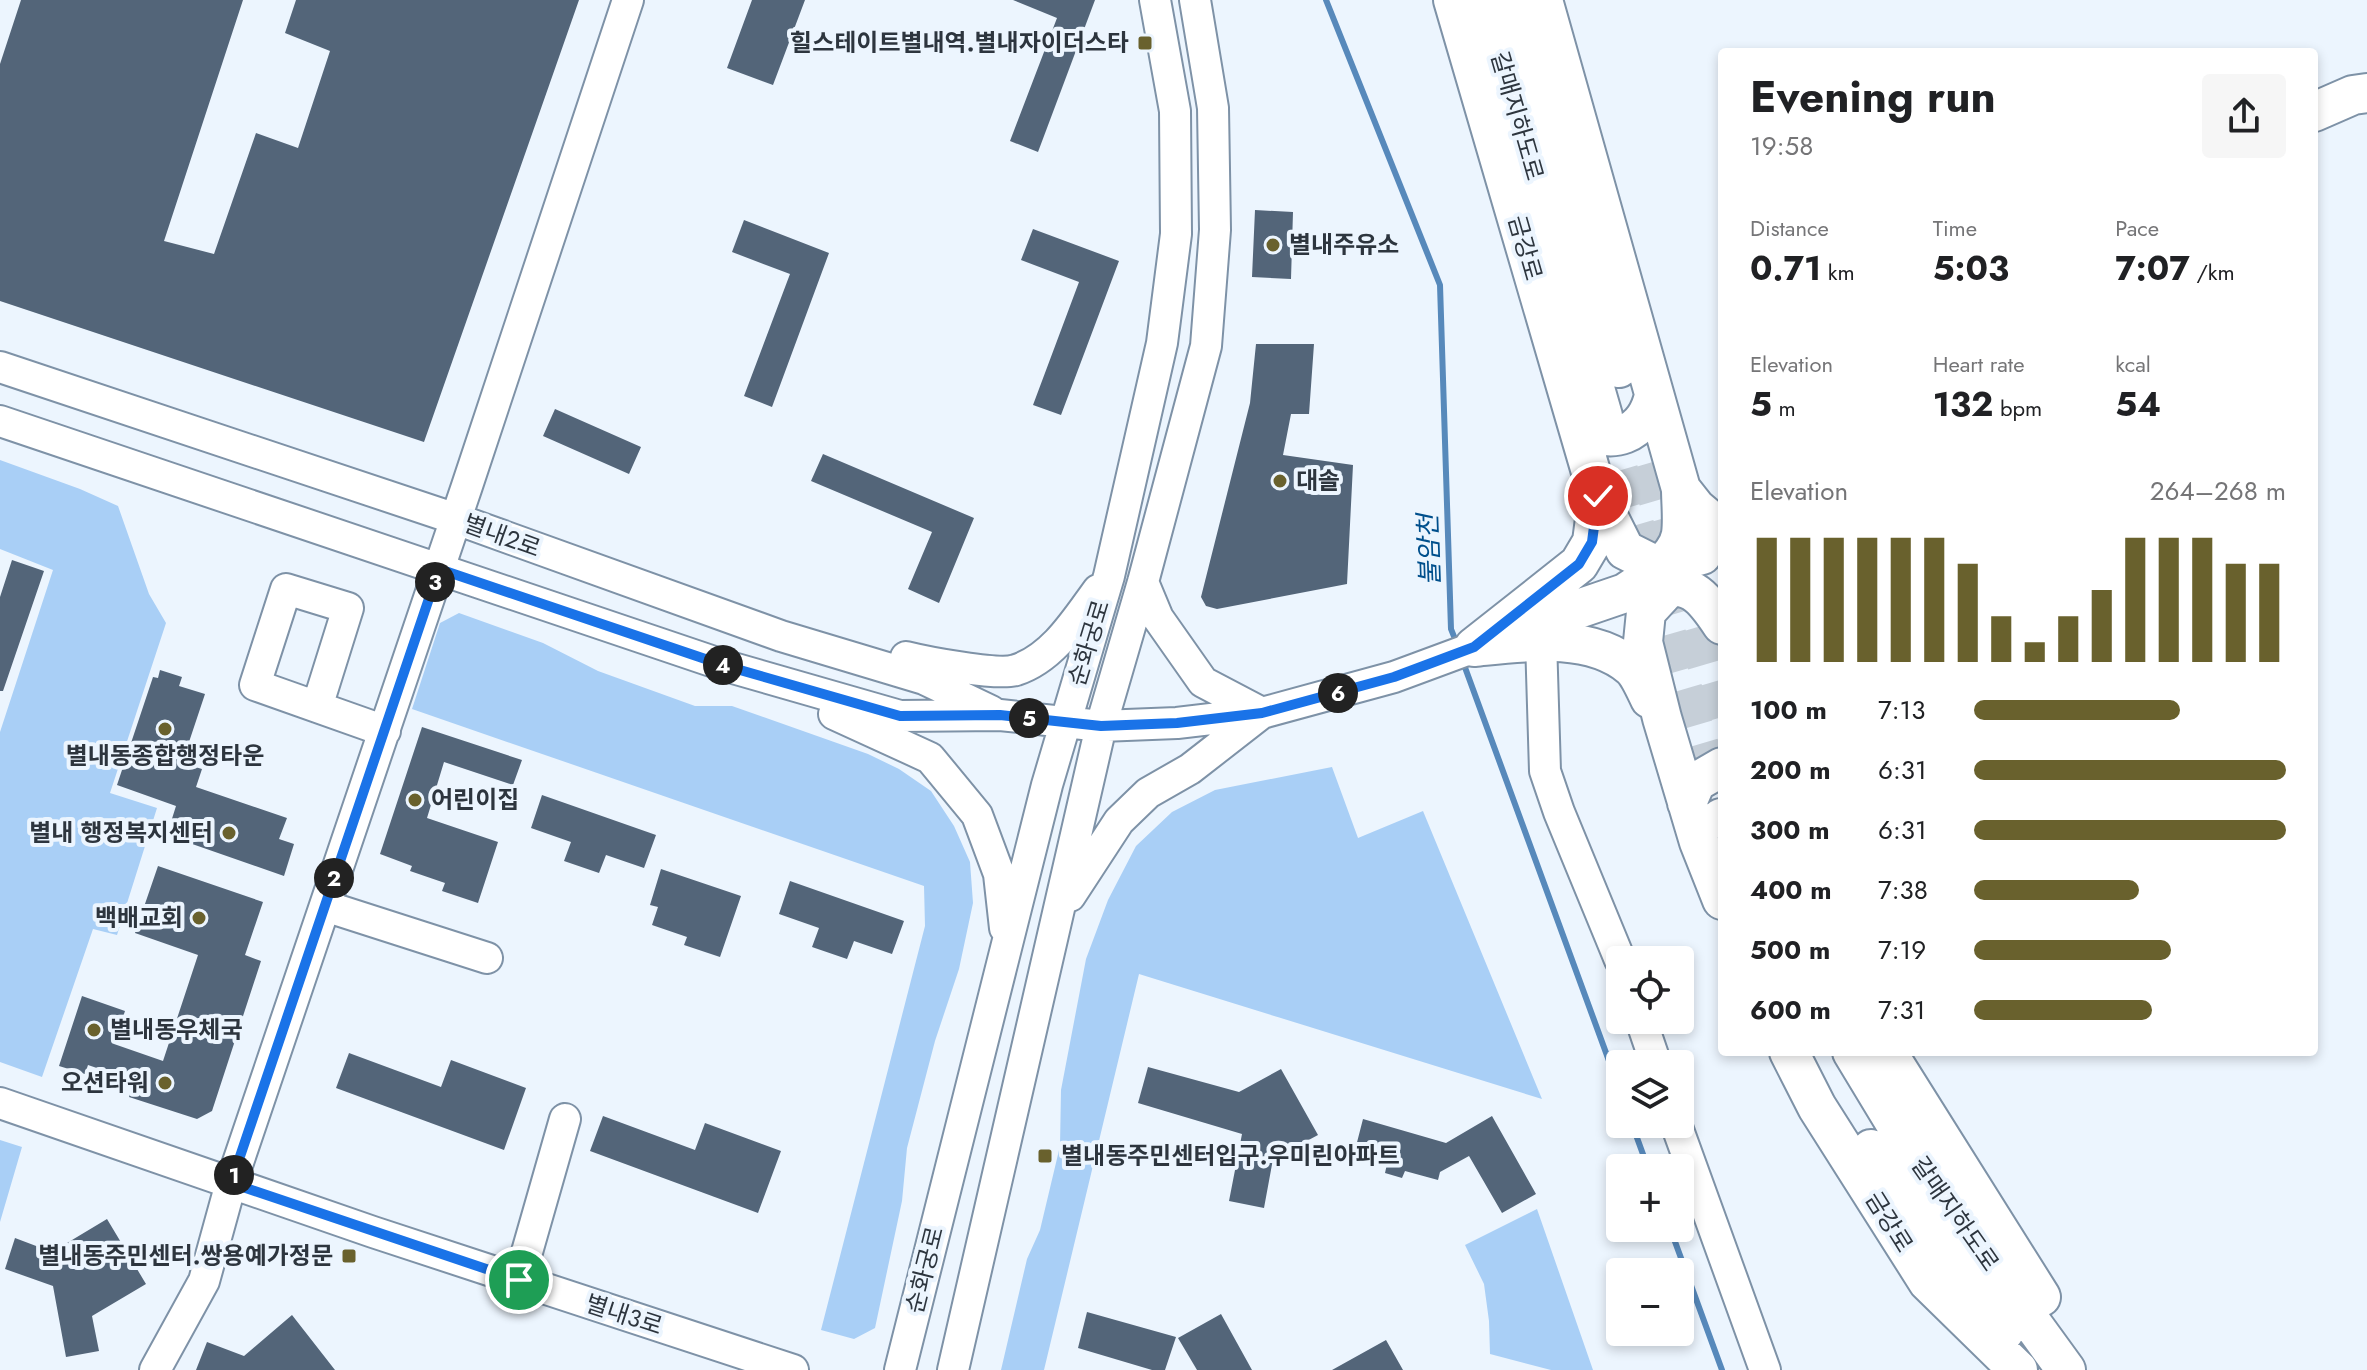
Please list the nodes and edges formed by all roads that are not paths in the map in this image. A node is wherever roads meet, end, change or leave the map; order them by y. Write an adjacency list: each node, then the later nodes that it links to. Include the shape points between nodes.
1 (628, 0): 15 (street)
2 (1155, 0): 18 (street, 순화궁로, via 1175,111 1176,234 1162,343)
3 (1195, 0): 20 (street, 순화궁로, via 1213,108 1215,230 1206,346)
4 (1453, 0): 11 (main road, 금강로)
5 (1483, 0): 11 (main road, 갈매지하도로)
6 (1512, 0): 11 (main road, 갈매지하도로)
7 (1543, 0): 11 (main road, 금강로)
8 (2367, 93): 9 (main road)
9 (2318, 110)
10 (0, 367): 15 (street, 별내2로)
11 (1616, 410): 13 (main road, 금강로); 14 (main road, 금강로)
12 (0, 421): 17 (street, 별내2로)
13 (1681, 489): 16 (main road); 19 (main road, via 1681,537)
14 (1598, 496): 19 (main road, via 1625,550); 23 (main road, via 1592,542)
15 (456, 519): 17 (street); 25 (street, 별내2로)
16 (1717, 550): 19 (main road); 21 (main road); 22 (main road)
17 (439, 569): 27 (street, 별내2로); 34 (street)
18 (1109, 576): 25 (street, via 1051,650 1014,672 939,665); 32 (street, 순화궁로)
19 (1664, 576): 22 (main road); 24 (main road, via 1689,587); 31 (main road, via 1646,612 1643,642)
20 (1143, 582): 29 (street, via 1158,618 1203,682); 33 (street, 순화궁로)
21 (1718, 591)
22 (1625, 593): 23 (main road)
23 (1543, 618): 26 (main road); 31 (main road, via 1633,668); 41 (street, via 1545,771)
24 (1718, 619)
25 (781, 636): 30 (street, 별내2로, via 924,679)
26 (1474, 647): 29 (street, 별내2로, via 1394,677)
27 (726, 666): 30 (street, 별내2로, via 900,716); 40 (street, via 930,758 977,815 999,874)
28 (317, 707): 34 (street)
29 (1262, 713): 33 (street, 별내2로); 39 (street, via 1190,769 1148,793 1119,821)
30 (1000, 715): 32 (street, 별내2로)
31 (1662, 718): 36 (main road)
32 (1065, 721): 33 (street, 별내2로); 40 (street, 순화궁로)
33 (1101, 726): 39 (street, 순화궁로)
34 (385, 731): 38 (street)
35 (1718, 769): 36 (main road, via 1696,782)
36 (1687, 803): 37 (main road)
37 (1718, 889)
38 (325, 906): 42 (street); 50 (street)
39 (1057, 914): 55 (street, 순화궁로)
40 (1007, 946): 54 (street, 순화궁로)
41 (1614, 946)
42 (487, 958)
43 (1791, 1056): 57 (main road, 금강로, via 1817,1107 1928,1282)
44 (1819, 1056): 58 (main road, 갈매지하도로, via 1864,1139)
45 (1854, 1056): 59 (main road, 갈매지하도로, via 1936,1191)
46 (1890, 1056): 60 (main road, via 2061,1330)
47 (0, 1103): 50 (street, 별내3로)
48 (565, 1119): 51 (street)
49 (1681, 1138): 56 (street)
50 (231, 1183): 51 (street, 별내3로); 52 (street, via 204,1281)
51 (519, 1280): 53 (street, 별내3로)
52 (155, 1370)
53 (793, 1370)
54 (900, 1370)
55 (953, 1370)
56 (1765, 1370)
57 (2018, 1370)
58 (2031, 1370)
59 (2066, 1370)
60 (2080, 1370)

